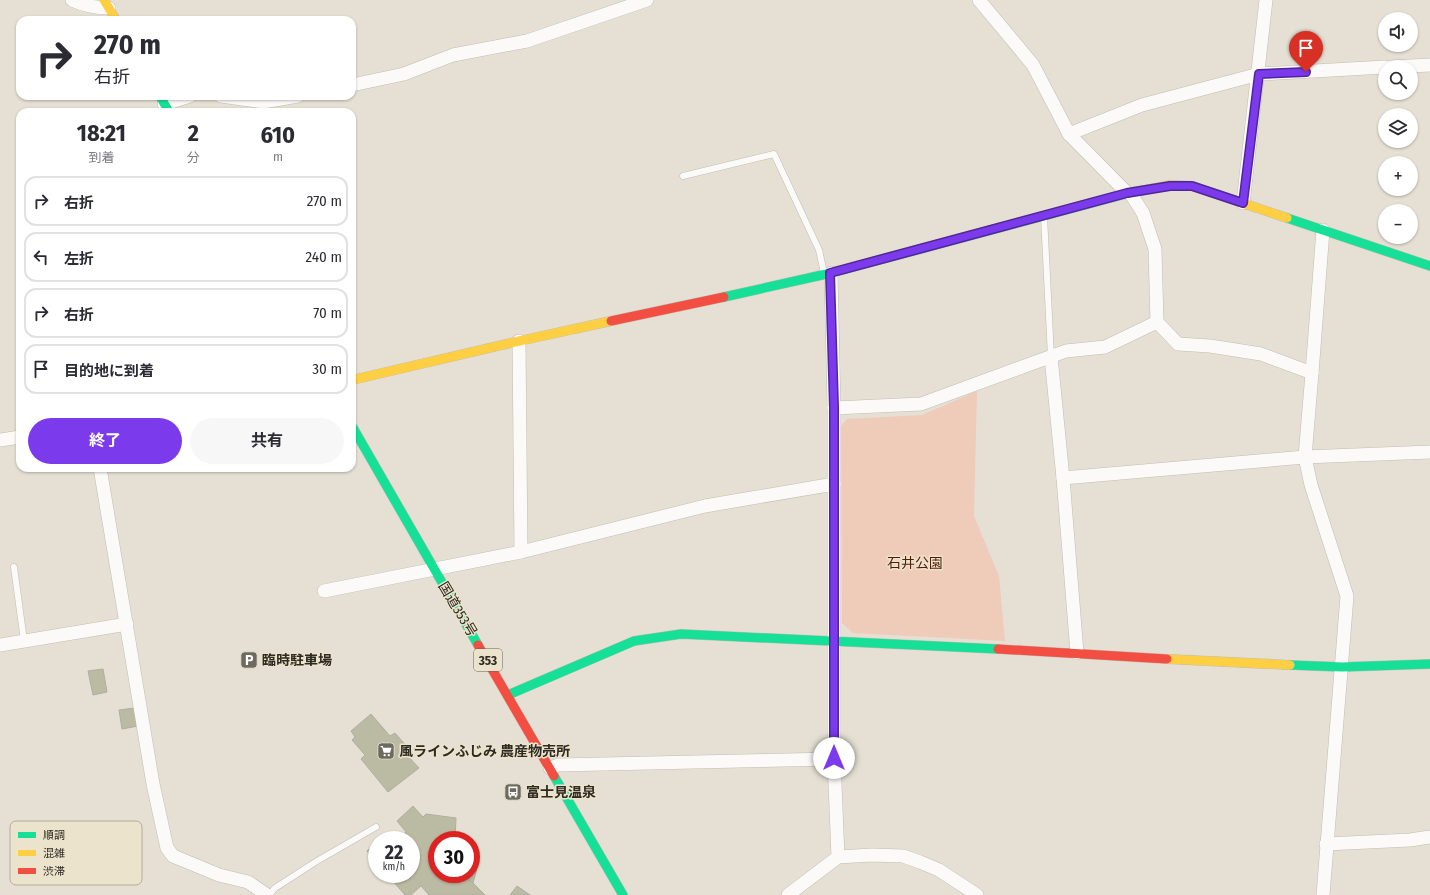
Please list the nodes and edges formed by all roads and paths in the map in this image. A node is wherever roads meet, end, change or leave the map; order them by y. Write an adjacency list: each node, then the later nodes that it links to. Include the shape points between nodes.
1 (72, 0): 5 (street, via 94,8)
2 (647, 0): 11 (street, via 527,41 453,55 404,74)
3 (979, 0): 16 (street, via 1033,65)
4 (1266, 0): 10 (street)
5 (107, 4): 6 (main road)
6 (114, 16)
7 (1430, 65): 8 (street)
8 (1418, 66)
9 (1378, 67): 10 (street)
10 (1259, 74): 16 (street, via 1142,105); 19 (street)
11 (356, 84)
12 (177, 100): 15 (street)
13 (248, 100): 14 (street)
14 (274, 100)
15 (164, 104)
16 (1069, 134): 18 (street)
17 (683, 176): 23 (lane, via 774,154)
18 (1127, 193): 19 (main road, via 1170,186 1192,186); 20 (main road); 24 (street, via 1131,194 1143,213 1155,249)
19 (1243, 203): 21 (main road)
20 (1044, 215): 23 (main road); 26 (lane)
21 (1323, 230): 22 (main road); 27 (street)
22 (1430, 266)
23 (828, 274): 25 (main road); 29 (street)
24 (1157, 322): 26 (street, via 1105,347 1066,352); 27 (street, via 1178,344 1261,354)
25 (519, 341): 28 (main road); 38 (street)
26 (1051, 357): 29 (street, via 921,404); 36 (street)
27 (1312, 373): 34 (street)
28 (356, 379)
29 (834, 408): 37 (street)
30 (356, 433): 40 (main road, 国道353号 / 353)
31 (16, 438): 32 (street)
32 (0, 440)
33 (1430, 452): 34 (street)
34 (1305, 457): 36 (street); 48 (street, via 1311,485 1347,596)
35 (101, 472): 42 (street)
36 (1063, 478): 46 (street)
37 (834, 484): 38 (street, via 704,506); 44 (street)
38 (521, 552): 40 (street)
39 (14, 567): 43 (lane)
40 (435, 570): 41 (street); 49 (main road, 国道353号 / 353)
41 (324, 591)
42 (127, 624): 43 (street); 56 (street, via 153,784 167,848 173,856 248,882)
43 (24, 641): 45 (street)
44 (835, 641): 46 (main road); 49 (main road, via 681,634 634,641); 50 (street)
45 (0, 645)
46 (1077, 654): 48 (main road)
47 (1430, 664): 48 (main road)
48 (1342, 667): 54 (street)
49 (508, 695): 51 (main road, 国道353号 / 353)
50 (834, 758): 51 (street, via 558,765); 55 (street)
51 (550, 768): 57 (main road, 国道353号 / 353)
52 (376, 827): 56 (lane, via 317,861)
53 (1430, 837): 54 (street)
54 (1326, 844): 60 (street)
55 (838, 856): 58 (street); 59 (street, via 903,856 939,870)
56 (268, 895)
57 (623, 895)
58 (788, 895)
59 (977, 895)
60 (1323, 895)

